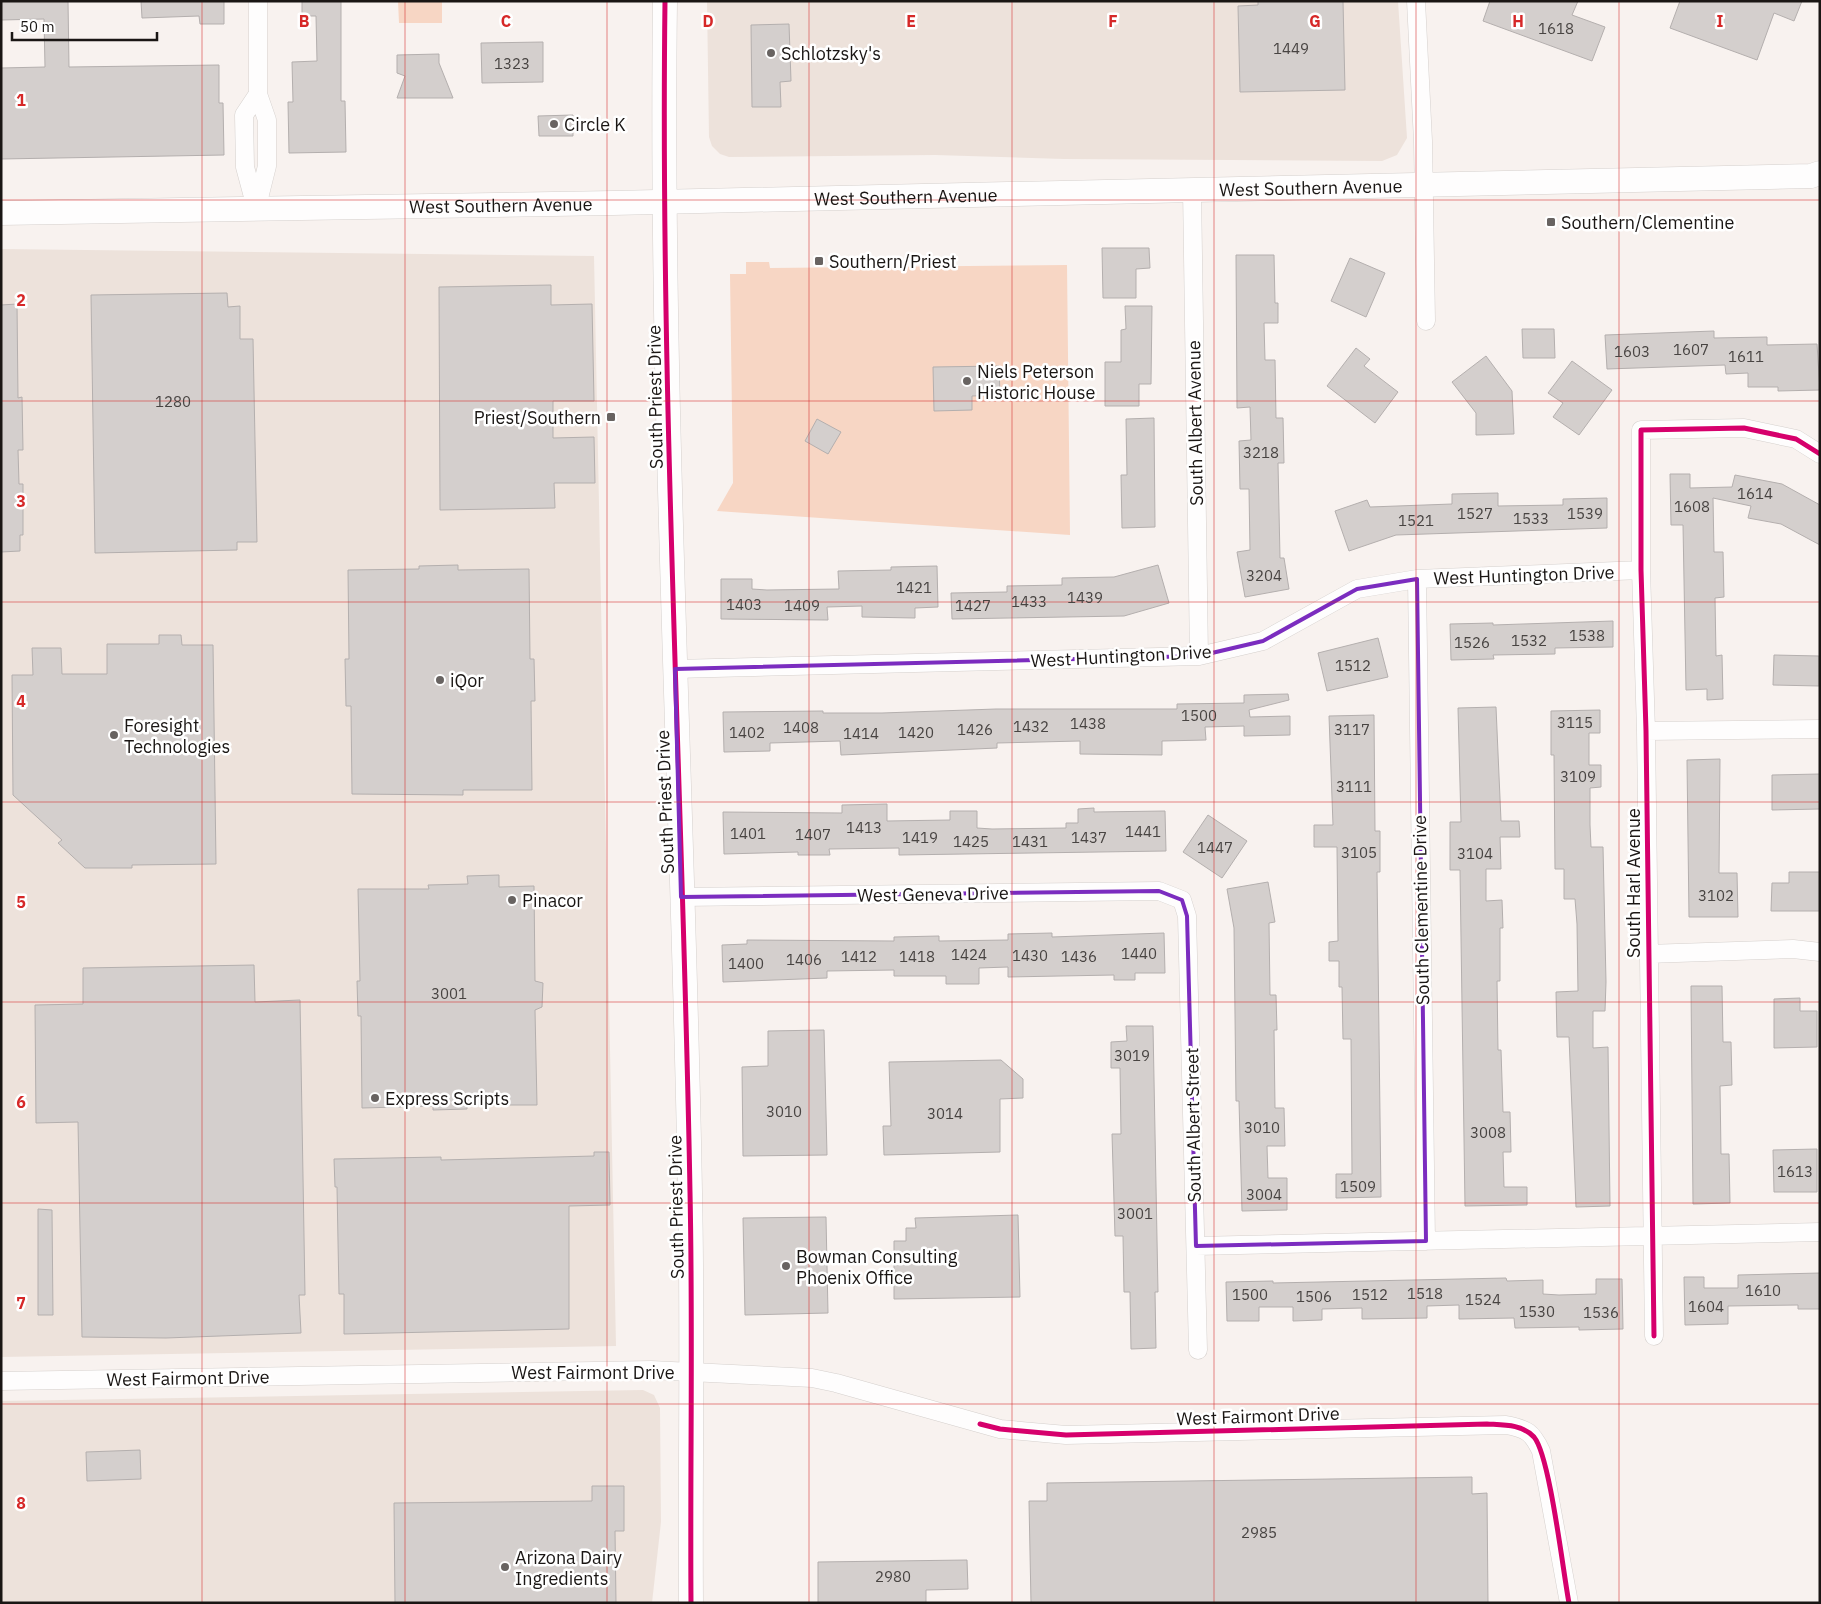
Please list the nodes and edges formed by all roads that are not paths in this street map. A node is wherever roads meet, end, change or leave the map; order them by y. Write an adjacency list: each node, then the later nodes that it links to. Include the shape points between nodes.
1 (258, 1): 8 (street, via 258,94 267,120 267,166)
2 (665, 1): 7 (main road, South Priest Drive)
3 (1416, 1): 5 (street)
4 (1817, 176): 5 (main road, West Southern Avenue)
5 (1424, 184): 6 (main road, West Southern Avenue); 10 (street)
6 (1192, 189): 7 (main road, West Southern Avenue); 14 (street, South Albert Avenue)
7 (665, 201): 8 (main road, West Southern Avenue); 15 (main road, South Priest Drive)
8 (256, 210): 9 (main road, West Southern Avenue)
9 (1, 213)
10 (1426, 321)
11 (1820, 454): 12 (street, South Harl Avenue, via 1796,439 1744,428 1641,430)
12 (1641, 570): 13 (street, West Huntington Drive); 17 (street, South Harl Avenue)
13 (1417, 579): 14 (street, West Huntington Drive, via 1357,589 1263,641); 24 (street, South Clementine Drive)
14 (1199, 656): 15 (street, West Huntington Drive)
15 (675, 669): 18 (main road, South Priest Drive)
16 (1820, 728): 17 (street)
17 (1646, 731): 21 (street, South Harl Avenue)
18 (681, 898): 19 (street, West Geneva Drive, via 1160,891); 28 (main road, South Priest Drive)
19 (1182, 900): 25 (street, South Albert Street, via 1187,925)
20 (1820, 952): 21 (street, via 1793,949)
21 (1647, 954): 23 (street, South Harl Avenue)
22 (1820, 1232): 23 (street)
23 (1652, 1236): 24 (street); 26 (street, South Harl Avenue)
24 (1426, 1241): 25 (street)
25 (1196, 1246): 27 (street, South Albert Street)
26 (1654, 1336)
27 (1198, 1350)
28 (692, 1371): 29 (street, West Fairmont Drive); 30 (main road, South Priest Drive); 31 (street, West Fairmont Drive, via 836,1382 1000,1429 1066,1435 1487,1424 1522,1428 1534,1437 1545,1462)
29 (1, 1381)
30 (691, 1603)
31 (1569, 1603)

